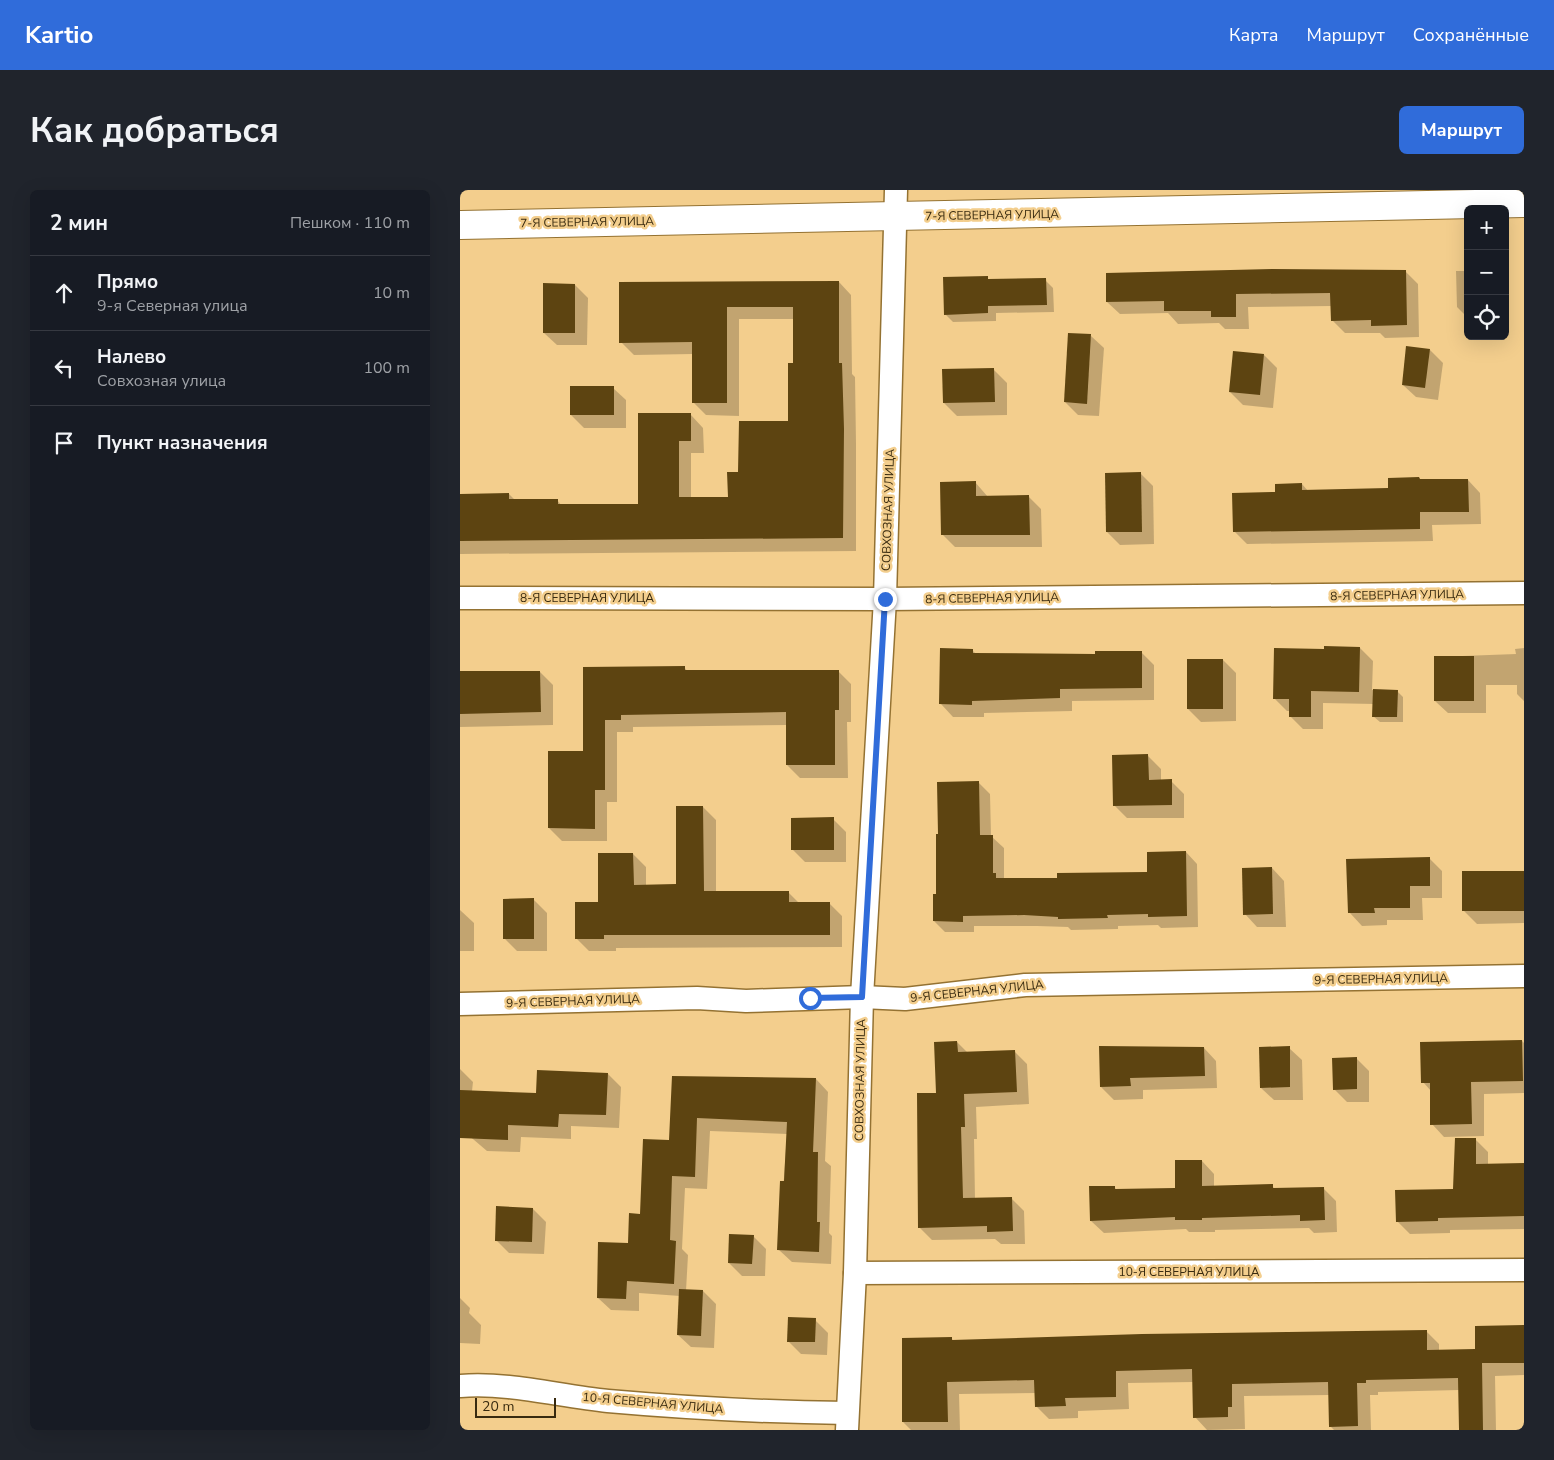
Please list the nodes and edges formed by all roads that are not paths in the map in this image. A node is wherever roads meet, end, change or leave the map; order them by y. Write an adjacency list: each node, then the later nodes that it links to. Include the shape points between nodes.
1 (896, 190): 3 (street, СОВХОЗНАЯ УЛИЦА)
2 (1524, 203): 3 (main road, 7-Я СЕВЕРНАЯ УЛИЦА)
3 (895, 217): 4 (main road, 7-Я СЕВЕРНАЯ УЛИЦА); 7 (street, СОВХОЗНАЯ УЛИЦА)
4 (460, 225)
5 (1524, 593): 7 (street, 8-Я СЕВЕРНАЯ УЛИЦА)
6 (460, 598): 7 (street, 8-Я СЕВЕРНАЯ УЛИЦА)
7 (885, 599): 9 (street, СОВХОЗНАЯ УЛИЦА)
8 (1524, 976): 9 (street, 9-Я СЕВЕРНАЯ УЛИЦА, via 1024,984 906,999)
9 (862, 997): 10 (street, 9-Я СЕВЕРНАЯ УЛИЦА); 12 (street, СОВХОЗНАЯ УЛИЦА)
10 (460, 1004)
11 (1524, 1270): 12 (street, 10-Я СЕВЕРНАЯ УЛИЦА)
12 (855, 1273): 14 (street, СОВХОЗНАЯ УЛИЦА)
13 (460, 1386): 14 (street, 10-Я СЕВЕРНАЯ УЛИЦА, via 486,1384 606,1400)
14 (847, 1422)

